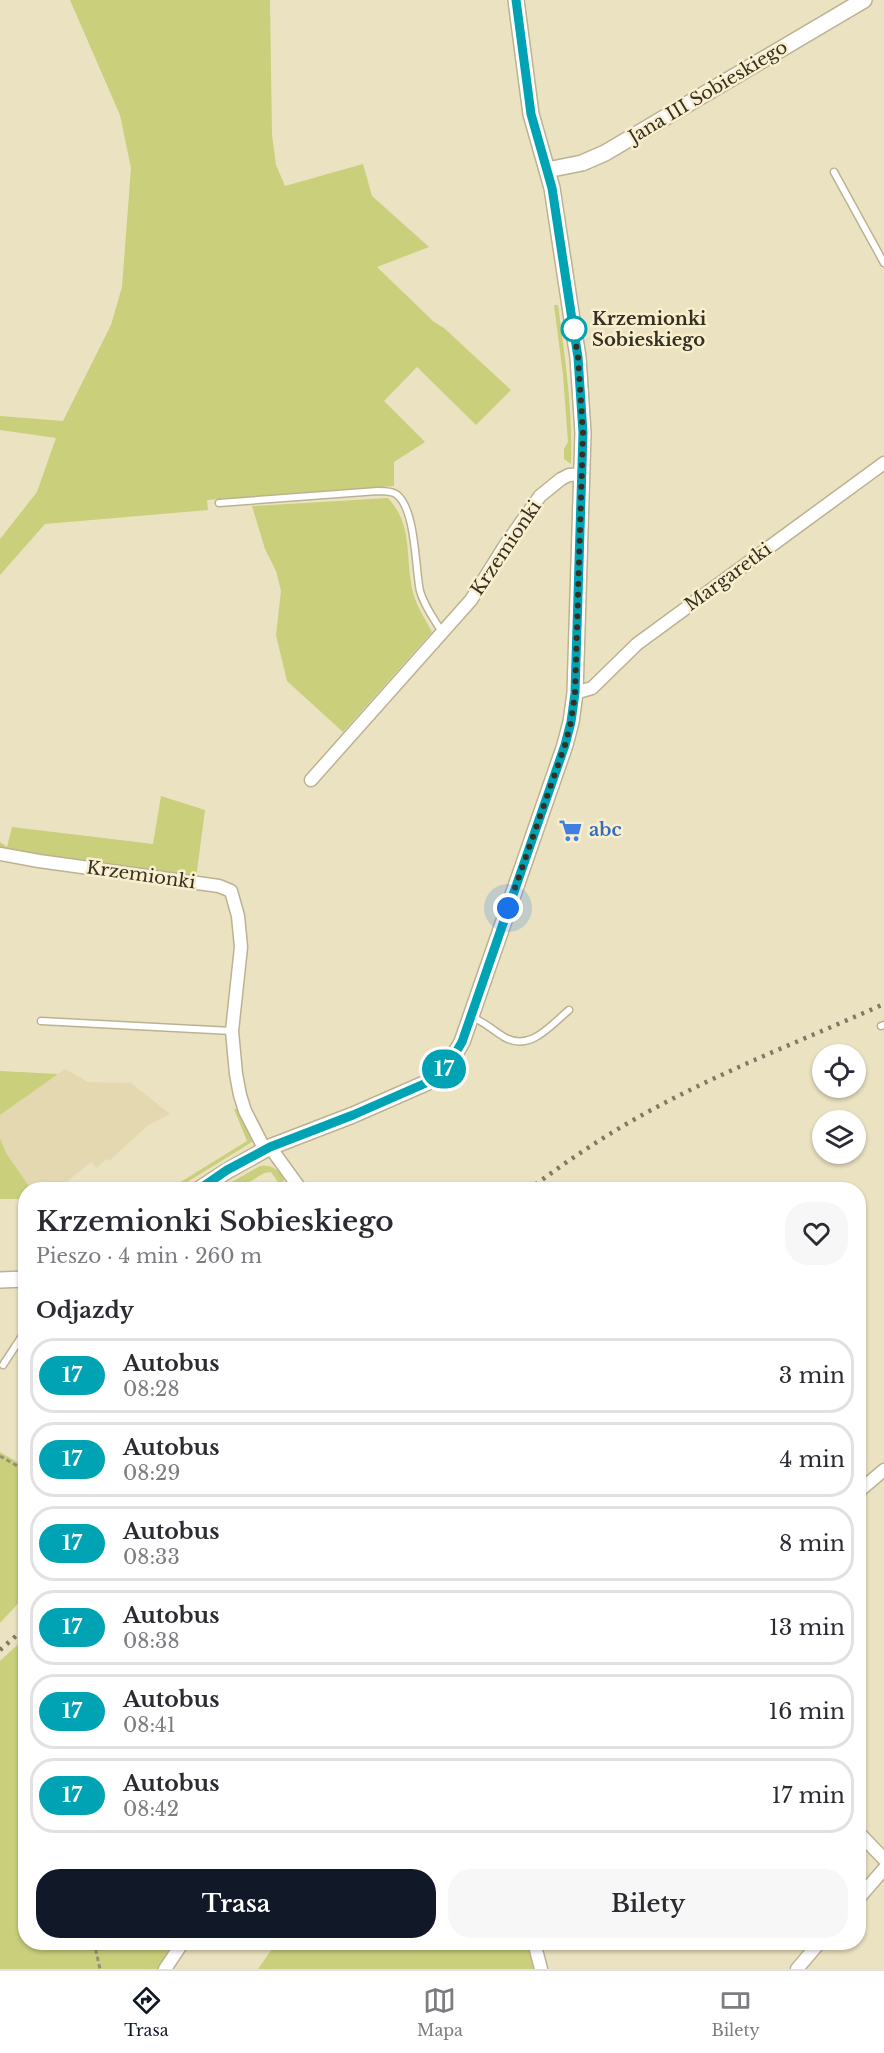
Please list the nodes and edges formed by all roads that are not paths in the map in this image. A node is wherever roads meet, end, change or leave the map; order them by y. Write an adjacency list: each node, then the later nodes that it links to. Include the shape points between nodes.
1 (516, 0): 3 (street, via 531,114)
2 (864, 0): 3 (street, Jana III Sobieskiego, via 604,153 582,163)
3 (547, 170): 7 (street, via 578,357)
4 (834, 172): 5 (lane)
5 (884, 263)
6 (884, 463): 10 (street, Margaretki, via 637,644 592,688)
7 (583, 474): 9 (street, Krzemionki, via 561,478 540,496 471,600); 10 (street)
8 (219, 503): 9 (lane, via 378,491 397,494 408,517 421,594)
9 (443, 632): 11 (street, Krzemionki)
10 (575, 693): 14 (street, via 565,745)
11 (310, 780)
12 (0, 854): 16 (street, Krzemionki, via 219,886 231,891 241,947)
13 (569, 1010): 14 (lane, via 537,1037 519,1042)
14 (470, 1017): 17 (street, via 452,1059 426,1083)
15 (41, 1021): 16 (lane)
16 (231, 1031): 17 (street, Krzemionki, via 245,1111)
17 (268, 1148): 18 (street); 19 (street, Krzemionki)
18 (210, 1182)
19 (295, 1182)
20 (18, 1279): 21 (street)
21 (0, 1280)
22 (18, 1342): 23 (lane)
23 (3, 1365)
24 (884, 1470): 25 (street)
25 (866, 1485)
26 (866, 1840): 27 (street)
27 (884, 1859)
28 (884, 1869): 29 (street)
29 (866, 1890)
30 (178, 1950): 33 (street)
31 (536, 1950): 34 (street)
32 (813, 1950): 35 (street)
33 (165, 1969)
34 (541, 1969)
35 (797, 1969)

